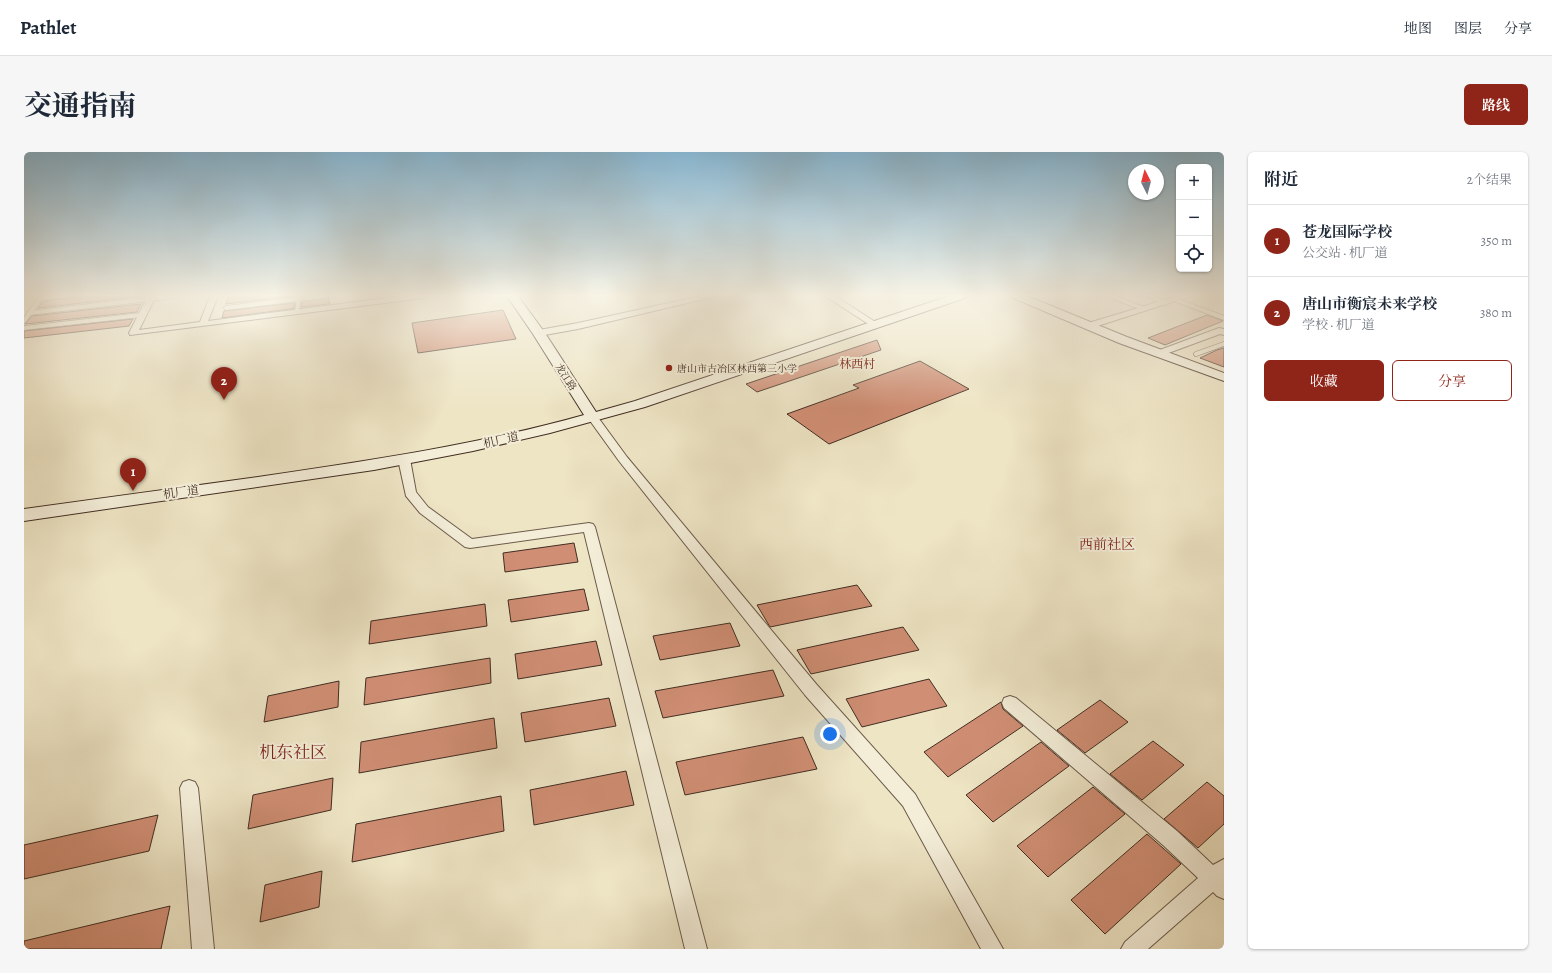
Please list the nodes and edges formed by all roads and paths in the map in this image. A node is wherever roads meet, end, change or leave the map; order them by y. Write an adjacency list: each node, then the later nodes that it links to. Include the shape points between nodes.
1 (538, 333): 9 (street, 龙江路)
2 (851, 333): 9 (street, 机厂道)
3 (1107, 333): 6 (street)
4 (1213, 333): 6 (street)
5 (1224, 344): 7 (lane)
6 (1160, 353): 8 (street)
7 (1196, 354)
8 (1224, 377)
9 (593, 418): 10 (street, 机厂道); 17 (street, via 623,460 806,684 909,800)
10 (404, 459): 11 (street, 机厂道); 16 (street, via 410,493 424,510 470,544 589,527)
11 (24, 515)
12 (1010, 703): 14 (street)
13 (189, 788): 15 (street)
14 (1220, 879): 18 (street)
15 (203, 949)
16 (696, 949)
17 (992, 949)
18 (1132, 949)

